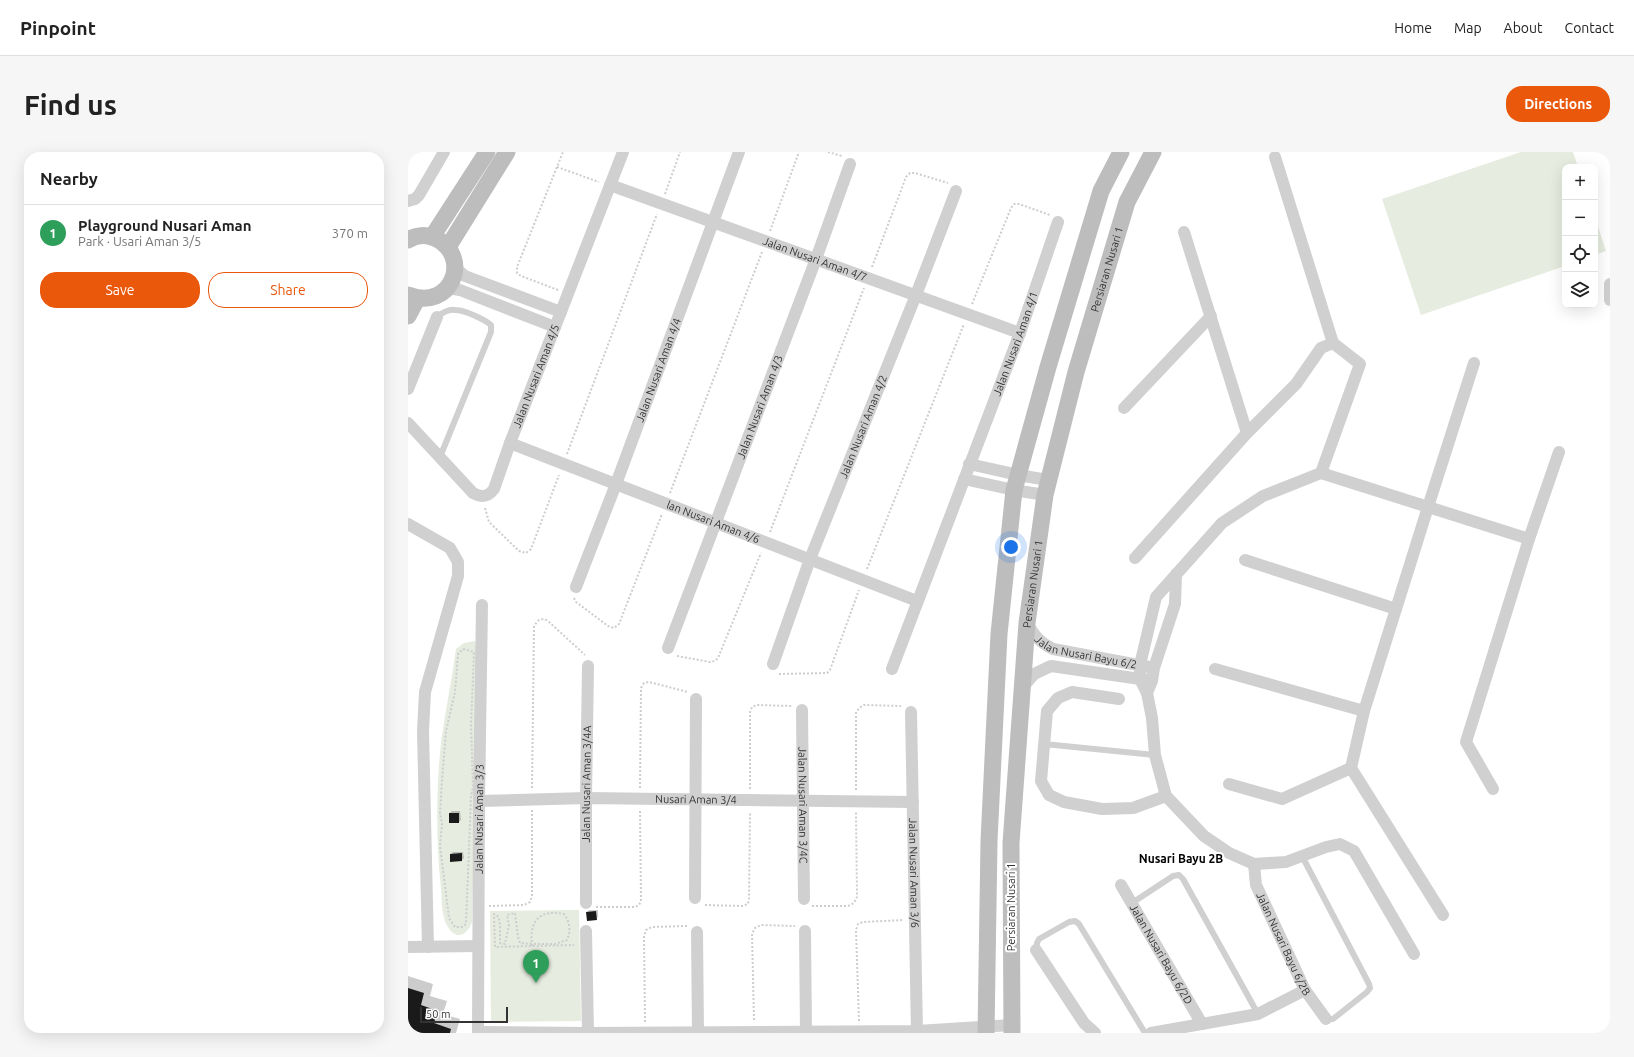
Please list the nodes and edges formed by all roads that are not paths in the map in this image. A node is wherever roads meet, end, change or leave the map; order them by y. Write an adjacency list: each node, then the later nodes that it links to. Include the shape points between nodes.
1 (444, 152): 12 (street, via 419,195)
2 (487, 152): 16 (main road)
3 (507, 152): 18 (main road)
4 (623, 152): 10 (street, Jalan Nusari Aman 4/5)
5 (739, 152): 13 (street, Jalan Nusari Aman 4/4)
6 (1121, 152): 44 (main road, Persiaran Nusari 1, via 1101,191)
7 (1153, 152): 46 (main road, Persiaran Nusari 1, via 1126,202 1076,372)
8 (1275, 157): 32 (street)
9 (850, 164): 19 (street, Jalan Nusari Aman 4/3)
10 (610, 185): 13 (street, Jalan Nusari Aman 4/7); 26 (street, Jalan Nusari Aman 4/5)
11 (956, 191): 23 (street, Jalan Nusari Aman 4/2)
12 (408, 201)
13 (713, 222): 19 (street, Jalan Nusari Aman 4/7); 45 (street, Jalan Nusari Aman 4/4)
14 (1058, 222): 31 (street, Jalan Nusari Aman 4/1)
15 (1184, 232): 28 (street)
16 (432, 237): 17 (main road, via 422,236); 18 (main road)
17 (408, 240)
18 (448, 247): 20 (main road)
19 (816, 259): 23 (street, Jalan Nusari Aman 4/7); 48 (street, Jalan Nusari Aman 4/3)
20 (455, 268): 22 (main road, via 453,279); 26 (street, via 465,276)
21 (1610, 284): 25 (street)
22 (447, 288): 24 (main road, via 439,295 428,299); 30 (street, via 460,290)
23 (916, 295): 31 (street, Jalan Nusari Aman 4/7); 52 (street, Jalan Nusari Aman 4/2)
24 (413, 297): 27 (main road)
25 (1610, 300)
26 (561, 312): 30 (street, Jalan Nusari Aman 4/5)
27 (408, 316)
28 (1211, 316): 35 (street); 37 (street)
29 (437, 317): 34 (street); 40 (lane, via 445,311 455,310 486,320 491,325 491,332)
30 (555, 327): 38 (street, Jalan Nusari Aman 4/5)
31 (1020, 333): 41 (street, Jalan Nusari Aman 4/1)
32 (1333, 343): 37 (street, via 1321,348 1296,384); 42 (street, via 1360,364)
33 (1474, 363): 47 (street)
34 (408, 389)
35 (1124, 408)
36 (408, 423): 40 (street)
37 (1247, 434): 51 (street)
38 (510, 443): 40 (street, Jalan Nusari Aman 4/5, via 494,489 485,496 473,492); 45 (street, lan Nusari Aman 4/6)
39 (1558, 452): 50 (street)
40 (440, 457)
41 (969, 464): 43 (street, Jalan Nusari Aman 4/1); 44 (street)
42 (1321, 473): 47 (street); 54 (street, via 1263,496 1222,523)
43 (964, 479): 44 (street); 56 (street)
44 (1016, 483): 46 (street); 108 (main road, Persiaran Nusari 1, via 999,634 989,841)
45 (616, 484): 48 (street, lan Nusari Aman 4/6); 55 (street, Jalan Nusari Aman 4/4)
46 (1047, 488): 59 (main road, Persiaran Nusari 1)
47 (1428, 507): 50 (street); 58 (street)
48 (716, 523): 52 (street, lan Nusari Aman 4/6); 60 (street, Jalan Nusari Aman 4/3)
49 (408, 524): 100 (street, via 450,548 458,562 458,576 425,692)
50 (1528, 539): 80 (street, via 1466,742)
51 (1135, 558)
52 (810, 559): 56 (street, lan Nusari Aman 4/6); 61 (street, Jalan Nusari Aman 4/2)
53 (1245, 560): 58 (street)
54 (1176, 574): 62 (street, via 1156,597); 64 (street, via 1175,604)
55 (576, 587)
56 (917, 601): 65 (street)
57 (482, 605): 82 (street, Jalan Nusari Aman 3/3)
58 (1396, 609): 74 (street)
59 (1027, 623): 62 (street, Jalan Nusari Bayu 6/2, via 1036,637 1053,649); 69 (main road, Persiaran Nusari 1)
60 (668, 648)
61 (773, 664)
62 (1140, 665): 64 (street, Jalan Nusari Bayu 6/2); 67 (street)
63 (588, 666): 83 (street, Jalan Nusari Aman 3/4A)
64 (1154, 668): 68 (street)
65 (892, 669)
66 (1215, 669): 74 (street)
67 (1140, 679): 68 (street, Jalan Nusari Bayu 6/2); 69 (street, Jalan Nusari Bayu 6/2, via 1051,666 1034,674); 70 (street)
68 (1152, 681): 70 (street)
69 (1022, 688): 107 (main road, Persiaran Nusari 1, via 1011,843)
70 (1147, 693): 77 (street)
71 (696, 699): 84 (street)
72 (1119, 700): 76 (street, via 1072,692 1058,698 1047,711)
73 (802, 710): 85 (street, Jalan Nusari Aman 3/4C)
74 (1364, 711): 78 (street)
75 (912, 712): 86 (street, Jalan Nusari Aman 3/6)
76 (1044, 744): 77 (lane); 81 (street, via 1041,781 1049,796 1064,802 1102,809 1133,808)
77 (1155, 755): 81 (street)
78 (1351, 768): 79 (street, via 1282,798); 94 (street)
79 (1229, 784)
80 (1493, 790)
81 (1166, 796): 88 (street, via 1204,836 1229,853)
82 (475, 798): 83 (street, Nusari Aman 3/4); 98 (street, Jalan Nusari Aman 3/3)
83 (586, 798): 84 (street, Nusari Aman 3/4); 92 (street, Jalan Nusari Aman 3/4A)
84 (696, 800): 85 (street, Nusari Aman 3/4); 90 (street)
85 (802, 800): 86 (street, Nusari Aman 3/4); 91 (street, Jalan Nusari Aman 3/4C)
86 (913, 802): 112 (street, Jalan Nusari Aman 3/6)
87 (1302, 856): 88 (street, via 1286,862); 102 (street, via 1340,844 1354,851); 105 (lane, via 1370,988 1333,1019)
88 (1254, 864): 103 (street, Jalan Nusari Bayu 6/2B, via 1256,885)
89 (1121, 885): 93 (street, Jalan Nusari Bayu 6/2D)
90 (695, 898)
91 (804, 899)
92 (586, 903)
93 (1132, 903): 104 (lane, via 1173,876 1179,875); 106 (street, Jalan Nusari Bayu 6/2D)
94 (1444, 915)
95 (586, 931): 113 (street)
96 (805, 931): 111 (street)
97 (697, 932): 115 (street)
98 (478, 946): 100 (street); 109 (street, Jalan Nusari Aman 3/3)
99 (408, 947): 100 (street)
100 (428, 947)
101 (1036, 950): 116 (street, via 1084,1023); 117 (lane, via 1039,939 1069,922 1075,921 1079,924)
102 (1414, 954)
103 (1305, 990): 104 (street); 105 (street, Jalan Nusari Bayu 6/2B)
104 (1258, 1014): 106 (street)
105 (1326, 1019)
106 (1202, 1024): 118 (street)
107 (1012, 1029): 108 (street)
108 (986, 1030): 112 (street)
109 (478, 1032): 113 (street)
110 (754, 1032): 111 (street); 115 (street)
111 (806, 1032): 112 (street)
112 (916, 1032)
113 (588, 1033): 114 (street)
114 (645, 1033): 115 (street)
115 (698, 1033)
116 (1095, 1033)
117 (1145, 1033)
118 (1151, 1033)

